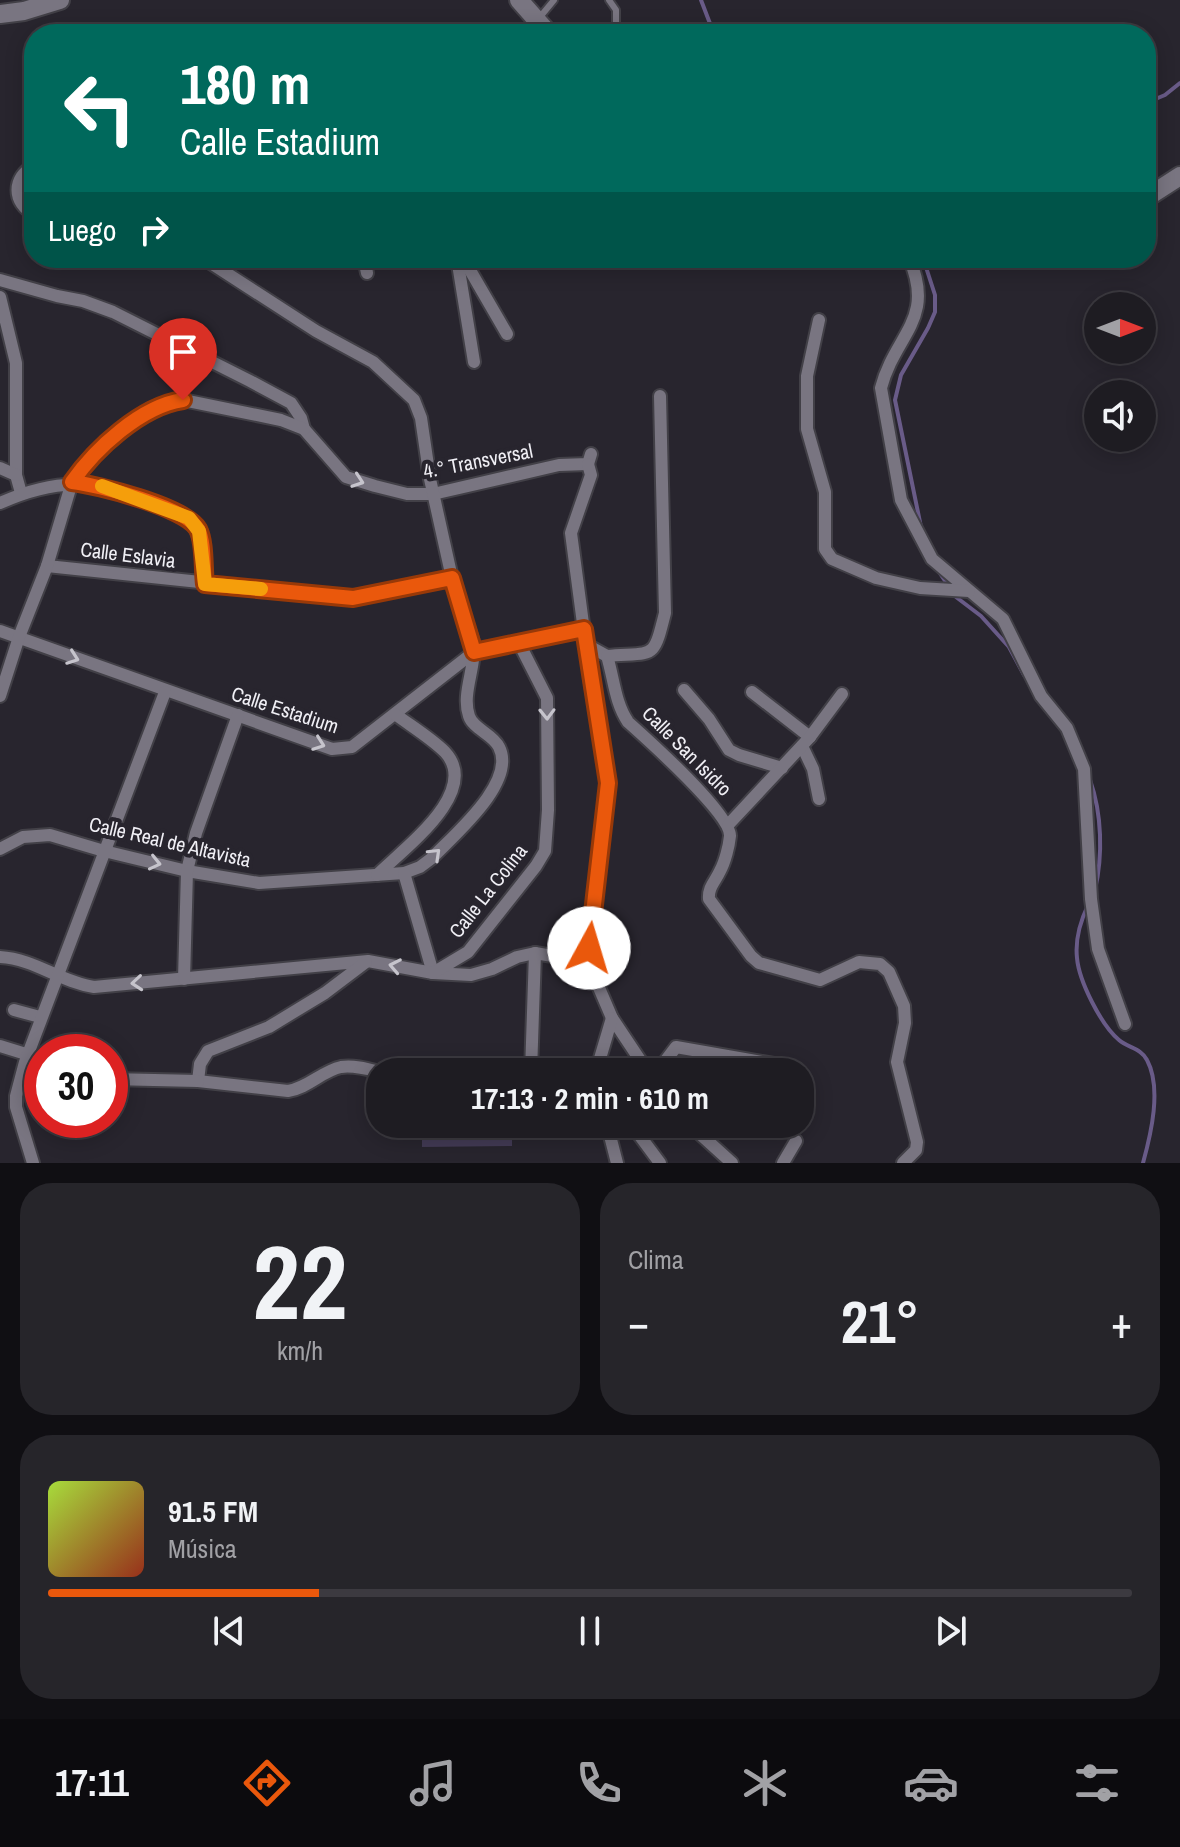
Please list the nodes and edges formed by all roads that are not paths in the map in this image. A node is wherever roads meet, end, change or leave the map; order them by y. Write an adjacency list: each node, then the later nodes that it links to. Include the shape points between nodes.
1 (60, 0): 5 (main road)
2 (519, 0): 6 (main road)
3 (554, 0): 7 (lane)
4 (609, 0): 8 (lane)
5 (0, 14)
6 (540, 24)
7 (544, 24)
8 (616, 24)
9 (24, 173): 12 (street, via 17,189)
10 (1180, 176): 11 (main road)
11 (1156, 192)
12 (24, 206)
13 (218, 268): 30 (street, Calle Real de Altavista, via 373,362 405,389 421,418)
14 (366, 268): 18 (street)
15 (459, 268): 23 (street)
16 (469, 268): 22 (street)
17 (913, 268): 35 (street, via 920,295 916,315 885,373 884,412 901,500 932,559)
18 (367, 273)
19 (0, 280): 25 (street, 4.° Transversal, via 83,301 142,325 291,403)
20 (0, 297): 27 (street, via 16,363)
21 (819, 320): 35 (street, via 807,376 807,429 825,492 825,549 832,559 876,578)
22 (507, 334)
23 (474, 362)
24 (660, 396): 42 (street, via 665,613 656,647 649,653)
25 (304, 429): 28 (street, via 200,401 169,402 150,409 88,459); 30 (street, 4.° Transversal, one-way to 30, via 346,477 407,494)
26 (0, 468): 27 (street)
27 (16, 475): 29 (street)
28 (72, 482): 29 (street); 32 (street); 34 (street, via 99,485 189,518 199,531)
29 (21, 493): 31 (street)
30 (433, 494): 33 (street, Calle Real de Altavista); 36 (street, 4.° Transversal, via 590,459 591,475 571,533)
31 (0, 503)
32 (47, 566): 34 (street, Calle Eslavia); 38 (street)
33 (452, 578): 34 (street, Calle Eslavia, via 353,598); 41 (street, Calle Real de Altavista)
34 (205, 584)
35 (969, 591): 69 (street, via 1003,619 1041,696 1067,728 1084,769 1098,949)
36 (584, 629): 39 (street, Calle Estadium); 40 (street)
37 (0, 631): 38 (street, Calle Estadium)
38 (19, 637): 44 (street, Calle Estadium, one-way to 44); 47 (street)
39 (519, 643): 41 (street, Calle Estadium); 63 (street, Calle La Colina, one-way to 63, via 547,698 545,851 476,945)
40 (587, 645): 42 (street); 62 (street, via 608,783)
41 (474, 652): 48 (street, Calle Estadium); 57 (street, Calle Real de Altavista, one-way to 41, via 432,858 498,784 503,765 499,746 470,720 467,706)
42 (607, 656): 53 (street, Calle San Isidro, via 619,708 628,722)
43 (684, 690): 51 (street, via 729,750)
44 (165, 692): 49 (street, Calle Estadium); 55 (street)
45 (752, 692): 50 (street)
46 (842, 694): 50 (street)
47 (0, 696)
48 (395, 714): 49 (street, Calle Estadium, one-way to 48, via 341,750); 58 (street, via 444,751 456,780 443,809)
49 (238, 715): 56 (street)
50 (806, 742): 51 (street); 52 (street)
51 (782, 768): 53 (street)
52 (819, 799)
53 (728, 825): 93 (street, Calle San Isidro, via 730,837 709,899 755,960 820,980 859,962 880,964 889,972 904,1006 897,1062 917,1142)
54 (0, 849): 55 (street, Calle Real de Altavista, via 23,837 50,835)
55 (104, 851): 56 (street, Calle Real de Altavista, one-way to 56); 64 (street)
56 (187, 871): 58 (street, Calle Real de Altavista, via 259,883); 65 (street)
57 (404, 873): 58 (street, Calle Real de Altavista); 63 (street)
58 (377, 875)
59 (535, 953): 62 (street); 63 (street, via 471,975); 73 (street)
60 (0, 957): 64 (street, via 31,962)
61 (368, 961): 63 (street, one-way to 61); 65 (street); 81 (street, via 269,1027 208,1051)
62 (588, 962): 68 (street)
63 (433, 973)
64 (61, 977): 65 (street, one-way to 64, via 94,987); 67 (street)
65 (184, 979)
66 (14, 1010): 67 (street)
67 (40, 1017): 70 (street)
68 (612, 1018): 74 (street); 75 (street)
69 (1125, 1024)
70 (34, 1034)
71 (0, 1046): 72 (street)
72 (24, 1052)
73 (531, 1058)
74 (600, 1058)
75 (639, 1058)
76 (668, 1058): 77 (street, via 676,1047)
77 (739, 1058)
78 (24, 1067): 82 (street, via 16,1096)
79 (366, 1069): 81 (street, via 341,1067 288,1091)
80 (128, 1079): 81 (street)
81 (198, 1081)
82 (24, 1133)
83 (25, 1138): 88 (street)
84 (611, 1138): 89 (street)
85 (641, 1138): 90 (street)
86 (704, 1138): 91 (street)
87 (796, 1141): 92 (street)
88 (33, 1163)
89 (617, 1163)
90 (660, 1163)
91 (732, 1163)
92 (783, 1163)
93 (903, 1163)

